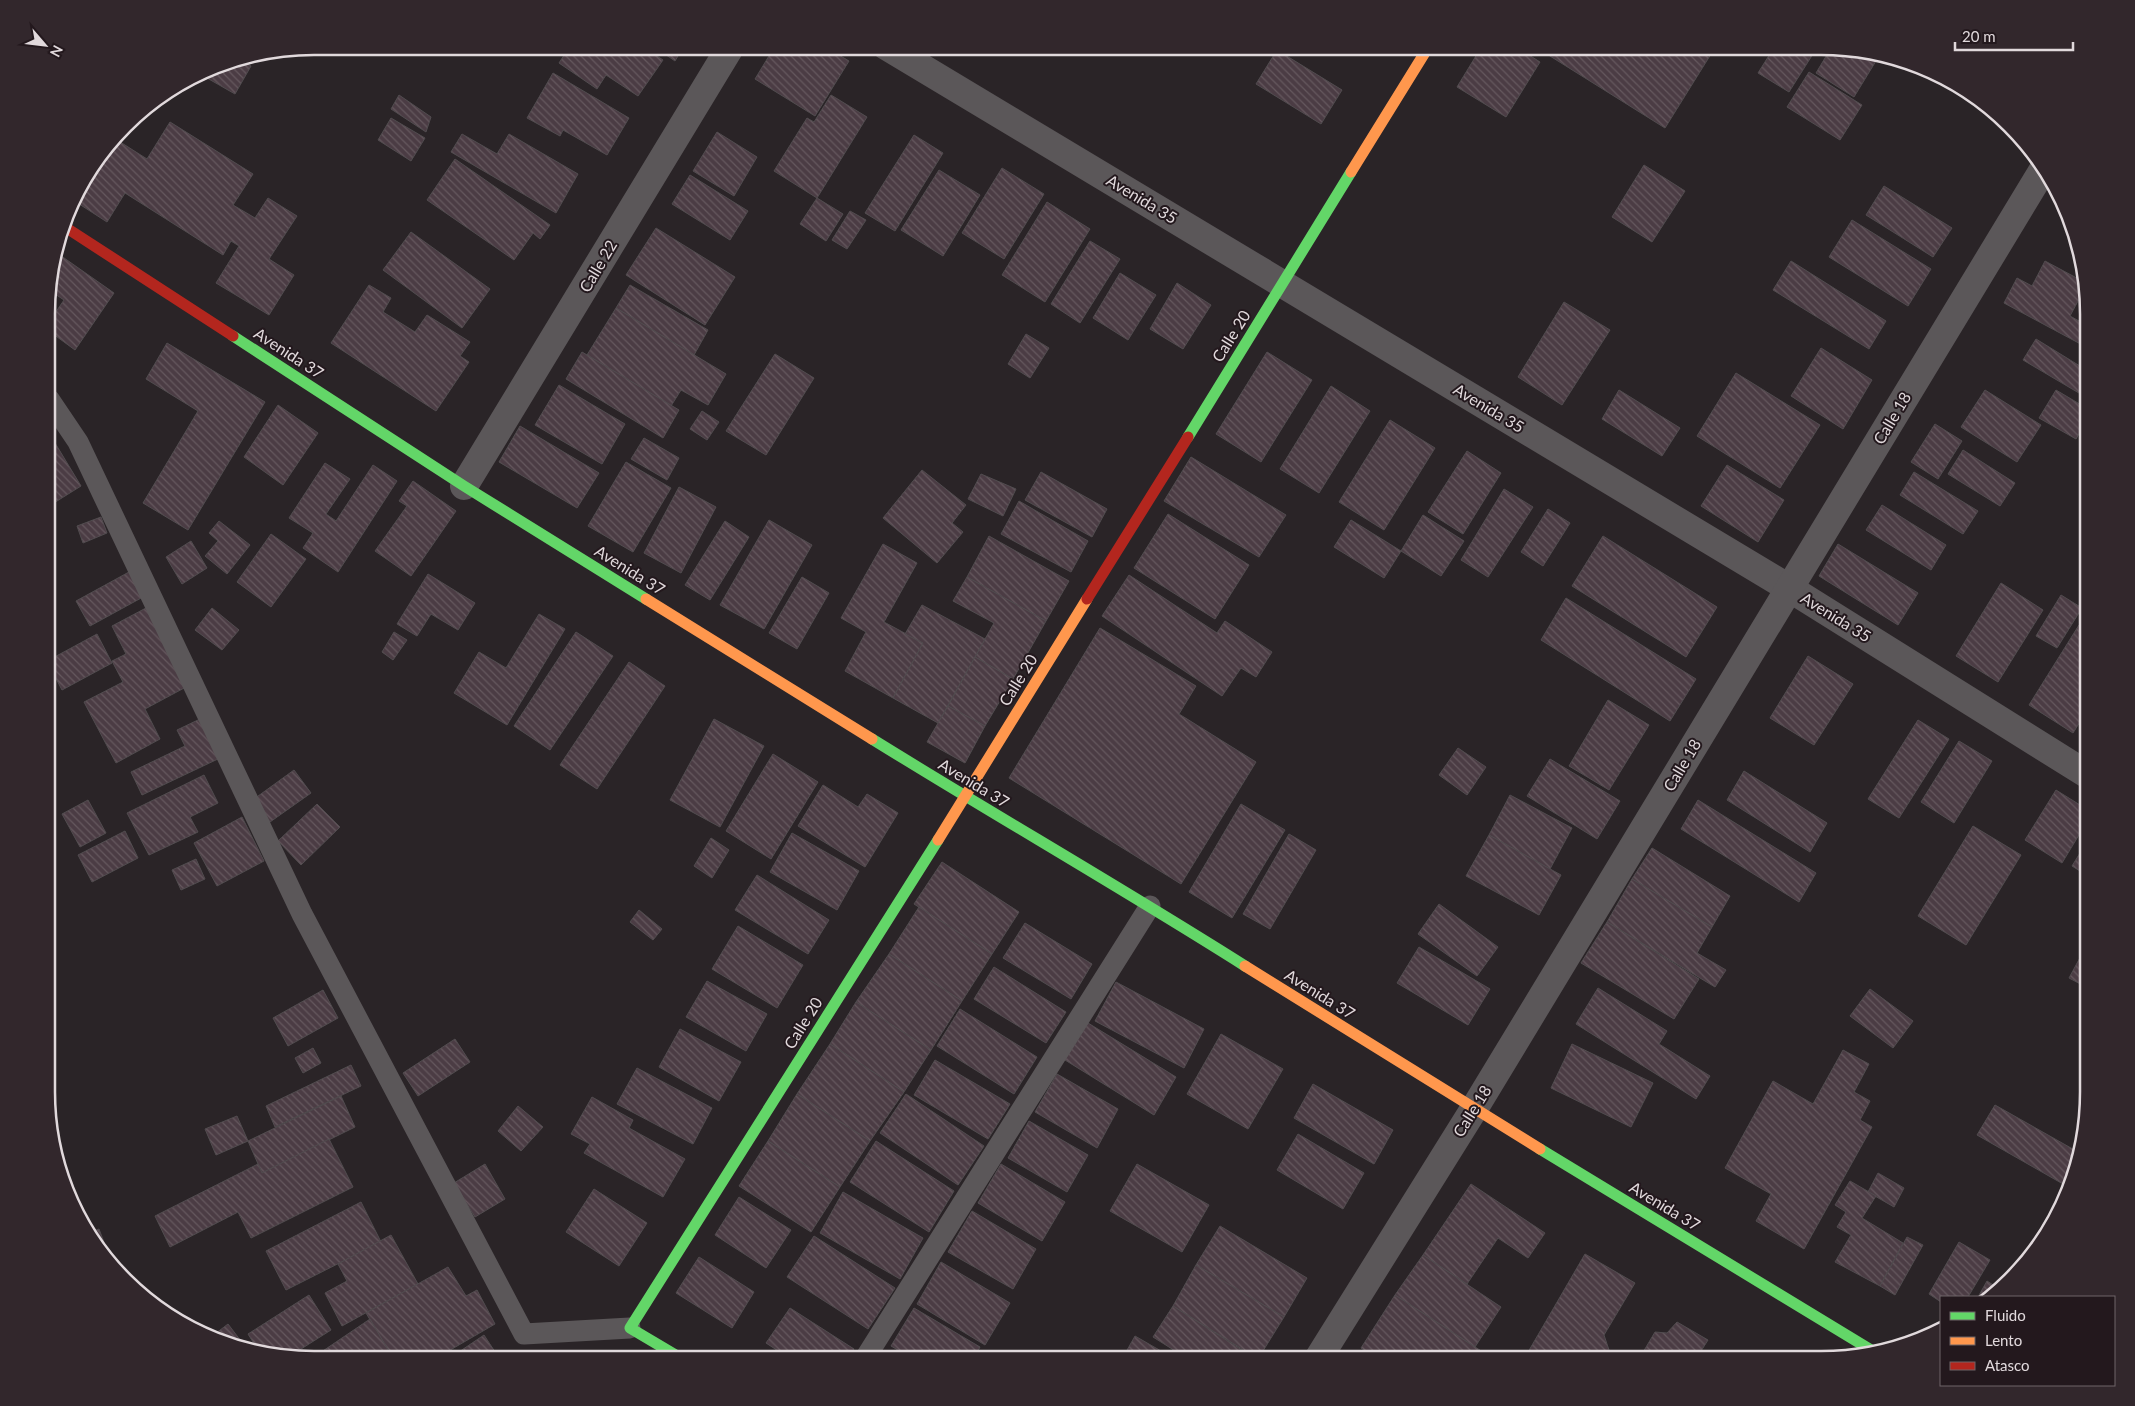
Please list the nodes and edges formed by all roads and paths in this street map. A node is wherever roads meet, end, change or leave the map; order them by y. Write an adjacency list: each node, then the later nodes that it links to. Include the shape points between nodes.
1 (726, 55): 8 (street, Calle 22)
2 (901, 55): 6 (street, Avenida 35)
3 (1423, 55): 6 (street, Calle 20)
4 (2039, 176): 9 (street, Calle 18)
5 (69, 230): 8 (street, Avenida 37)
6 (1282, 284): 9 (street, Avenida 35); 11 (street, Calle 20)
7 (55, 409): 14 (lane, via 78,442 302,914 524,1334)
8 (464, 486): 11 (street, Avenida 37)
9 (1789, 588): 10 (street, Avenida 35); 13 (street, Calle 18)
10 (2080, 770)
11 (965, 797): 12 (street, Avenida 37); 14 (street, Calle 20)
12 (1150, 906): 13 (street, Avenida 37); 17 (lane)
13 (1474, 1109): 15 (street, Avenida 37); 18 (street, Calle 18)
14 (630, 1328): 16 (street)
15 (1866, 1347)
16 (669, 1351)
17 (870, 1351)
18 (1323, 1351)

